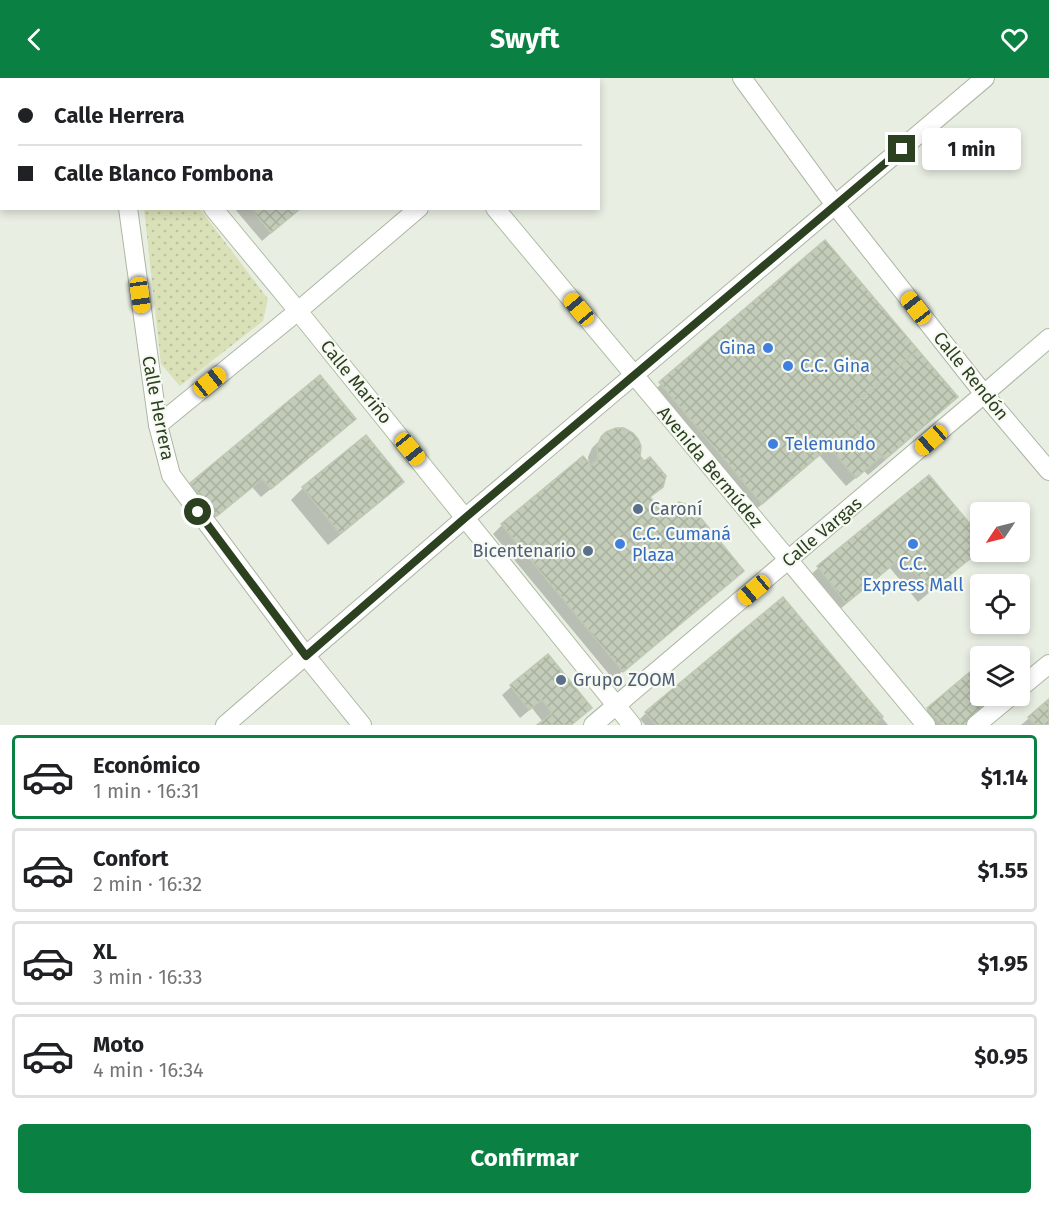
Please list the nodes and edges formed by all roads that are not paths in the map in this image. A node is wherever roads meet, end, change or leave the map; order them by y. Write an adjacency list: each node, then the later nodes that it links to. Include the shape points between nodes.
1 (742, 78): 3 (street, Calle Rendón)
2 (985, 78): 3 (street)
3 (835, 205): 10 (street); 11 (street, Calle Rendón)
4 (128, 210): 12 (street, Calle Herrera)
5 (215, 210): 8 (street, Calle Mariño)
6 (417, 210): 8 (street)
7 (497, 210): 10 (street, Avenida Bermúdez)
8 (298, 311): 12 (street); 14 (street, Calle Mariño)
9 (1049, 338): 11 (street, Calle Vargas)
10 (634, 376): 14 (street); 15 (street, Avenida Bermúdez)
11 (984, 394): 13 (street, Calle Rendón); 15 (street, Calle Vargas)
12 (158, 425): 16 (street, Calle Herrera, via 171,476)
13 (1049, 471)
14 (465, 518): 16 (street); 19 (street, Calle Mariño)
15 (789, 561): 19 (street, Calle Vargas); 25 (street, Avenida Bermúdez)
16 (306, 656): 21 (street); 22 (street, Calle Herrera)
17 (1049, 664): 18 (street)
18 (1030, 680)
19 (616, 705): 23 (street, Calle Vargas); 24 (street, Calle Mariño)
20 (999, 706): 26 (street)
21 (225, 725)
22 (362, 725)
23 (593, 725)
24 (632, 725)
25 (926, 725)
26 (976, 725)

